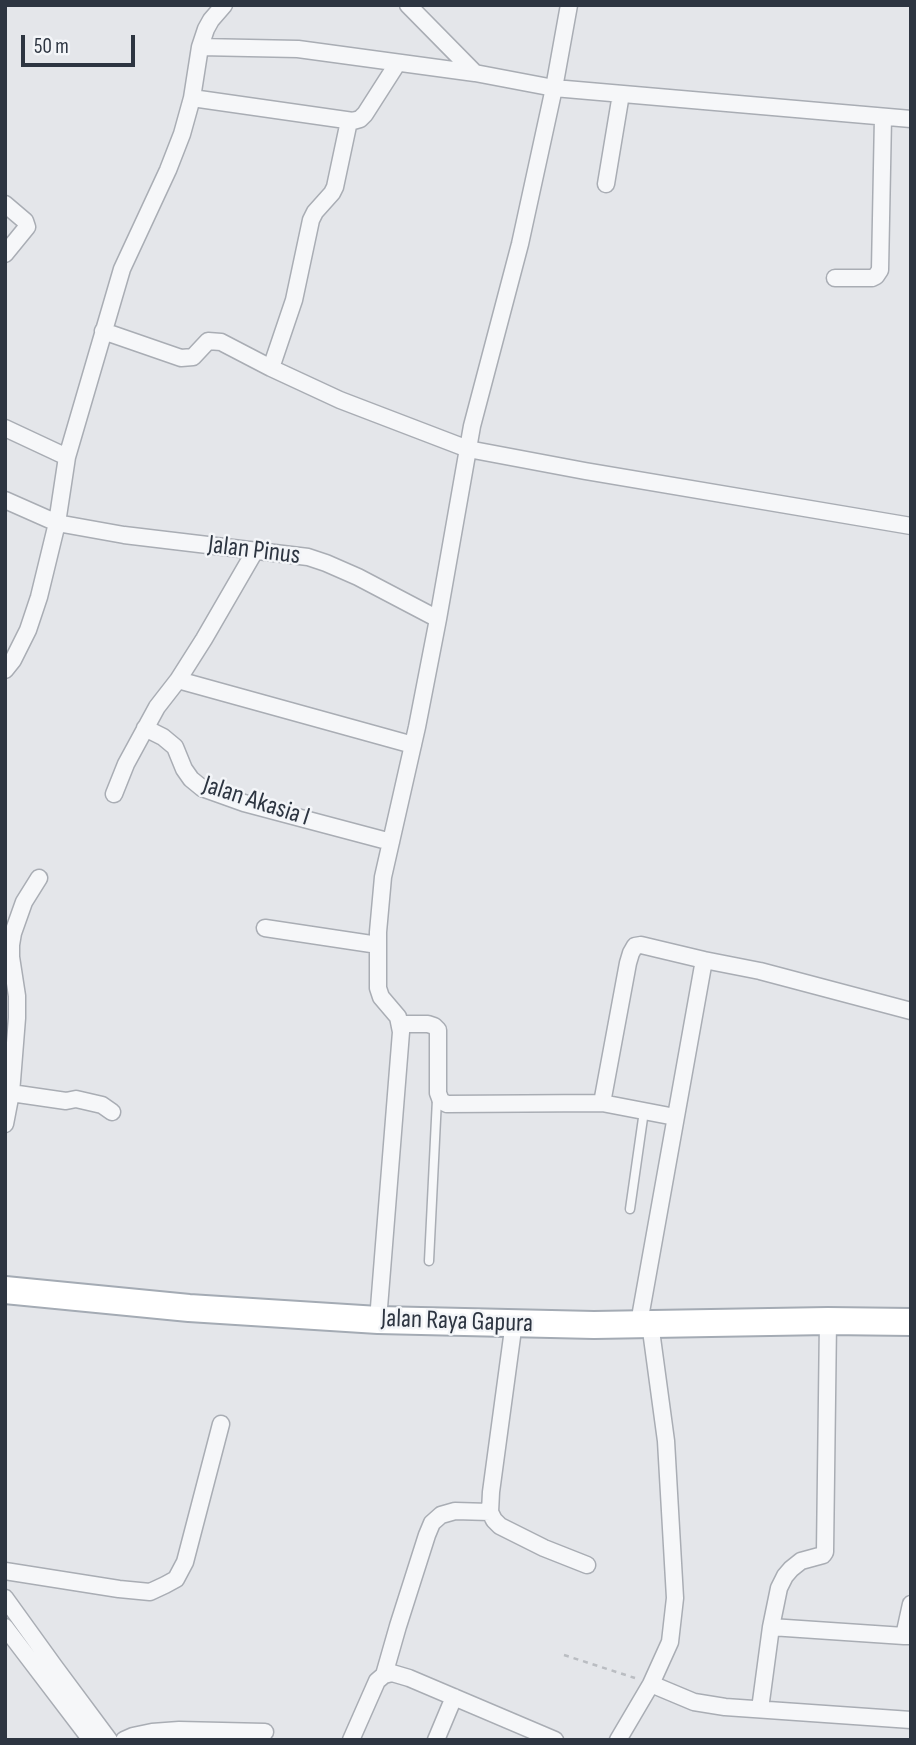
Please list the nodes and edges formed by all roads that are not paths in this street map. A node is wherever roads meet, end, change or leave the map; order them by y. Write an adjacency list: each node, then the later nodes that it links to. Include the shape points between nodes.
1 (224, 5): 4 (street, via 211,20)
2 (408, 5): 6 (street)
3 (569, 5): 7 (street)
4 (200, 47): 5 (street, via 298,49); 9 (street)
5 (397, 64): 6 (street); 12 (street, via 365,114)
6 (475, 73): 7 (street)
7 (554, 88): 8 (street); 20 (street)
8 (621, 94): 10 (street); 13 (street)
9 (192, 98): 12 (street); 17 (street, via 168,170 122,269)
10 (883, 117): 11 (street); 16 (street, via 880,270 872,278)
11 (911, 119)
12 (349, 121): 18 (street, via 335,187 311,220 294,300)
13 (606, 184)
14 (5, 204): 15 (street, via 25,220 27,228)
15 (5, 254)
16 (835, 278)
17 (103, 331): 18 (street, via 181,358 193,357 208,341 217,341); 21 (street)
18 (271, 368): 20 (street)
19 (5, 428): 21 (street)
20 (468, 449): 24 (street); 26 (street)
21 (67, 457): 23 (street)
22 (5, 500): 23 (street, Jalan Pinus)
23 (57, 523): 25 (street, Jalan Pinus); 27 (street, via 36,608)
24 (911, 526)
25 (255, 551): 26 (street, Jalan Pinus, via 326,562); 28 (street)
26 (438, 619): 30 (street)
27 (5, 670)
28 (178, 680): 29 (street); 30 (street)
29 (145, 728): 31 (street); 32 (street, Jalan Akasia I, via 175,747 184,769 202,788)
30 (412, 745): 32 (street)
31 (114, 794)
32 (391, 842): 35 (street, via 380,897)
33 (39, 878): 37 (street, via 13,933)
34 (265, 928): 35 (street)
35 (378, 944): 39 (street, via 381,997)
36 (704, 960): 38 (street); 42 (street, via 635,946); 45 (street)
37 (11, 1000): 40 (street, via 17,1018)
38 (911, 1011)
39 (400, 1024): 41 (street, via 428,1024 438,1030); 50 (street)
40 (11, 1093): 44 (street, via 76,1099); 46 (street)
41 (438, 1093): 42 (street, via 447,1104); 48 (lane)
42 (602, 1102): 43 (street)
43 (643, 1111): 45 (street); 47 (lane)
44 (112, 1112)
45 (676, 1117): 54 (street)
46 (5, 1124)
47 (630, 1209)
48 (429, 1261)
49 (5, 1290): 50 (main road, Jalan Raya Gapura)
50 (378, 1320): 52 (main road, Jalan Raya Gapura)
51 (828, 1321): 53 (main road, Jalan Raya Gapura); 54 (main road, Jalan Raya Gapura); 62 (street, via 825,1552 801,1561 785,1576)
52 (514, 1322): 54 (main road, Jalan Raya Gapura); 56 (street)
53 (911, 1322)
54 (644, 1323): 65 (street, via 666,1441 675,1598 670,1642)
55 (221, 1424): 58 (street, via 185,1563 176,1579 150,1592)
56 (491, 1512): 57 (street, via 500,1526); 64 (street, via 455,1511 432,1523)
57 (587, 1565)
58 (5, 1571)
59 (5, 1598): 72 (street)
60 (911, 1604): 63 (street)
61 (5, 1627): 71 (street)
62 (771, 1627): 63 (street); 67 (street)
63 (907, 1636)
64 (384, 1675): 66 (street, via 400,1674); 74 (street, via 377,1681)
65 (651, 1684): 67 (street, via 694,1702); 77 (street)
66 (454, 1697): 70 (street); 75 (street)
67 (760, 1709): 68 (street)
68 (911, 1720)
69 (265, 1732): 73 (street, via 179,1730)
70 (524, 1733): 76 (street)
71 (91, 1740)
72 (109, 1740)
73 (124, 1740)
74 (351, 1740)
75 (436, 1740)
76 (555, 1740)
77 (618, 1740)

